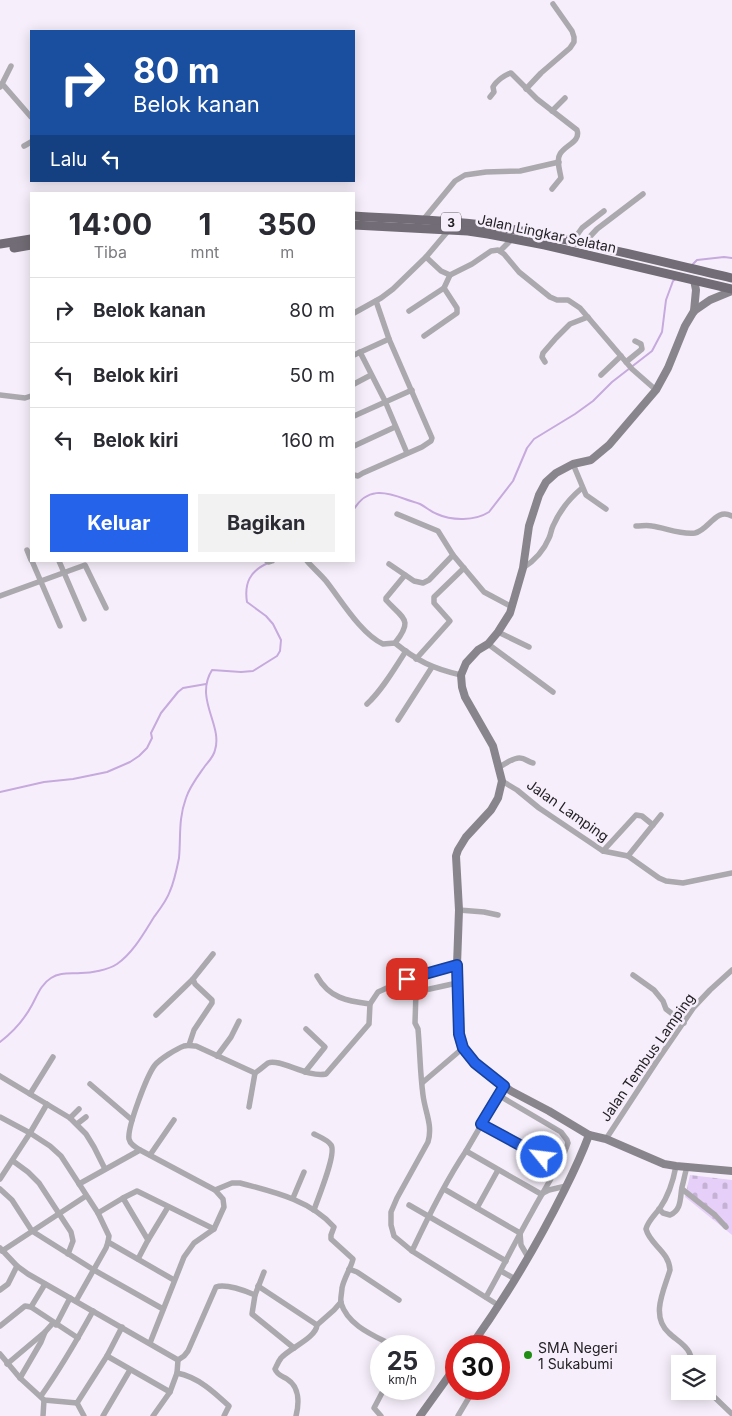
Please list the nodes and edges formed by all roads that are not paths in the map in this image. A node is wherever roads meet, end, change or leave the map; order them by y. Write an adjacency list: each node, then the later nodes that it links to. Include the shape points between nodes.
1 (553, 4): 4 (street, via 572,30 574,42)
2 (12, 66): 3 (street)
3 (1, 86): 8 (street)
4 (526, 89): 5 (street, via 510,73 494,85); 7 (street)
5 (490, 97)
6 (565, 98): 7 (street)
7 (552, 110): 11 (street, via 578,133 576,140 561,153)
8 (30, 116)
9 (30, 143): 10 (street)
10 (24, 146)
11 (558, 162): 12 (street, via 561,178); 16 (street, via 520,171 465,176 455,181)
12 (552, 189)
13 (643, 194): 23 (street, via 597,229)
14 (604, 211): 21 (street, via 582,228)
15 (355, 216): 16 (main road, Jalan Lingkar Selatan / 3)
16 (423, 220): 21 (main road, Jalan Lingkar Selatan / 3, via 497,227)
17 (355, 225): 18 (main road, Jalan Lingkar Selatan / 3)
18 (448, 230): 19 (main road, Jalan Lingkar Selatan / 3); 27 (street)
19 (512, 238): 26 (street); 30 (main road, Jalan Lingkar Selatan / 3)
20 (30, 239): 22 (main road)
21 (572, 242): 23 (main road, Jalan Lingkar Selatan / 3)
22 (0, 244)
23 (583, 244): 29 (main road, Jalan Lingkar Selatan / 3)
24 (30, 245): 25 (main road)
25 (0, 250)
26 (500, 251): 28 (street, via 491,251); 37 (street, via 542,291 554,299 571,301)
27 (426, 257): 28 (street); 33 (street)
28 (450, 275): 31 (street)
29 (732, 278)
30 (690, 279): 32 (main road, Jalan Lingkar Selatan / 3); 35 (main road, via 696,290)
31 (444, 288): 34 (street); 38 (street, via 457,313)
32 (732, 290): 35 (main road)
33 (376, 301): 36 (street); 39 (street)
34 (409, 311)
35 (694, 311): 50 (main road)
36 (355, 312)
37 (588, 317): 43 (street); 44 (street, via 570,324 556,338 543,353)
38 (424, 336)
39 (389, 339): 41 (street); 49 (street)
40 (635, 341): 45 (street, via 642,349)
41 (360, 352): 42 (street); 46 (street)
42 (355, 354)
43 (621, 356): 45 (street); 47 (street)
44 (545, 362)
45 (629, 366): 50 (street)
46 (371, 375): 48 (street); 53 (street)
47 (600, 375)
48 (355, 383)
49 (412, 390): 53 (street); 57 (street, via 432,438 430,443)
50 (656, 390): 58 (main road, via 602,452 590,460)
51 (0, 396): 52 (street)
52 (30, 396)
53 (384, 401): 54 (street); 55 (street)
54 (355, 416)
55 (395, 427): 56 (street); 57 (street)
56 (355, 446)
57 (407, 454): 59 (street)
58 (573, 464): 60 (street); 73 (main road, via 556,473 543,488 529,526)
59 (355, 475)
60 (582, 488): 61 (street, via 586,495); 73 (street, via 564,507 536,557)
61 (606, 509)
62 (397, 514): 67 (street, via 438,531)
63 (732, 516): 64 (street, via 722,514 694,533 651,525)
64 (636, 526)
65 (27, 550): 66 (street)
66 (30, 556)
67 (453, 556): 74 (street); 76 (street, via 426,582 420,583)
68 (33, 562): 77 (street)
69 (59, 562): 75 (street)
70 (308, 562): 84 (street, via 367,632 381,643)
71 (84, 563): 75 (street); 80 (street)
72 (389, 564): 76 (street)
73 (523, 566): 79 (main road)
74 (464, 568): 79 (street, via 484,592); 88 (street, via 434,597 434,603 450,621)
75 (63, 573): 77 (street); 81 (street)
76 (405, 575): 84 (street, via 386,598 405,623)
77 (41, 581): 78 (street); 82 (street)
78 (0, 596)
79 (512, 607): 83 (main road)
80 (106, 608)
81 (84, 620)
82 (60, 626)
83 (498, 632): 85 (main road); 86 (street)
84 (395, 643): 87 (street)
85 (488, 644): 90 (main road, via 472,655); 91 (street)
86 (529, 647)
87 (406, 651): 88 (street); 92 (street)
88 (416, 659): 89 (street)
89 (432, 667): 90 (street); 93 (street)
90 (461, 675): 95 (main road, via 464,694 494,746)
91 (553, 692)
92 (367, 704)
93 (398, 720)
94 (533, 763): 95 (street, via 518,758)
95 (499, 767): 96 (main road)
96 (502, 781): 99 (street, Jalan Lamping); 102 (main road, via 501,793 494,806 466,836 458,850)
97 (661, 815): 98 (street)
98 (653, 825): 99 (street, via 636,815); 100 (street)
99 (603, 851): 100 (street, Jalan Lamping)
100 (628, 856): 101 (street, Jalan Lamping, via 659,878 675,883)
101 (732, 873)
102 (460, 910): 103 (street); 105 (main road)
103 (498, 915)
104 (213, 954): 109 (street)
105 (457, 965): 110 (main road); 111 (street, via 407,979 382,990)
106 (732, 970): 114 (street, Jalan Tembus Lamping, via 694,1007)
107 (633, 975): 114 (street, via 654,990 666,1009)
108 (317, 976): 111 (street, via 324,987 341,998)
109 (193, 979): 112 (street); 116 (street, via 212,1001 194,1030)
110 (458, 983): 117 (main road, via 459,1034); 123 (street, via 416,992 415,1023)
111 (370, 1004): 120 (street, via 369,1024 328,1073)
112 (156, 1016)
113 (239, 1020): 118 (street)
114 (684, 1023): 141 (street, Jalan Tembus Lamping)
115 (306, 1029): 120 (street, via 325,1047)
116 (189, 1045): 118 (street); 134 (street, via 154,1066)
117 (463, 1048): 123 (street); 125 (main road, via 475,1063)
118 (217, 1056): 121 (street)
119 (53, 1057): 126 (street)
120 (305, 1072): 121 (street, via 274,1062)
121 (255, 1073): 129 (street)
122 (0, 1076): 126 (street)
123 (422, 1083): 179 (street, via 430,1135 393,1206 390,1218 394,1236)
124 (90, 1084): 134 (street)
125 (504, 1086): 127 (street); 140 (main road)
126 (30, 1094): 128 (street)
127 (498, 1095): 137 (street); 146 (street, via 564,1135 568,1143)
128 (47, 1104): 133 (street); 138 (street)
129 (249, 1107)
130 (79, 1109): 133 (street)
131 (0, 1117): 138 (street)
132 (86, 1117): 136 (street)
133 (70, 1118): 136 (street)
134 (132, 1120): 142 (street, via 129,1140)
135 (174, 1120): 144 (street)
136 (77, 1124): 149 (street)
137 (481, 1124): 143 (street); 146 (street)
138 (30, 1133): 145 (street); 154 (street, via 61,1156)
139 (314, 1134): 168 (street, via 330,1143 333,1149)
140 (589, 1135): 141 (main road); 155 (main road)
141 (606, 1139): 147 (main road, via 656,1161)
142 (140, 1150): 144 (street); 149 (street)
143 (466, 1151): 150 (street); 157 (street)
144 (150, 1156): 159 (street)
145 (13, 1161): 153 (street); 169 (street, via 39,1183)
146 (557, 1165): 160 (street)
147 (676, 1166): 148 (main road); 167 (street, via 671,1189)
148 (687, 1167): 151 (main road); 158 (street)
149 (105, 1169): 154 (street)
150 (498, 1170): 160 (street); 166 (street)
151 (732, 1171)
152 (304, 1172): 163 (street)
153 (1, 1175)
154 (79, 1184): 161 (street)
155 (566, 1186): 160 (street); 181 (main road)
156 (0, 1189): 174 (street, via 12,1200)
157 (444, 1189): 166 (street); 171 (street)
158 (682, 1189): 167 (street, via 675,1212 670,1215); 172 (street)
159 (215, 1190): 163 (street, via 240,1183); 173 (street, via 224,1202)
160 (541, 1194): 175 (street)
161 (86, 1196): 169 (street); 170 (street)
162 (123, 1198): 165 (street, via 137,1191); 170 (street); 176 (street)
163 (293, 1198): 168 (street)
164 (409, 1205): 171 (street)
165 (168, 1207): 173 (street); 176 (street)
166 (477, 1208): 175 (street)
167 (659, 1209): 214 (street, via 646,1229 670,1266 662,1294 660,1323)
168 (314, 1210): 185 (street, via 334,1226 331,1239 354,1259)
169 (59, 1213): 174 (street); 180 (street, via 72,1238)
170 (98, 1214): 177 (street, via 109,1236)
171 (428, 1216): 179 (street); 183 (street)
172 (726, 1227)
173 (214, 1229): 190 (street, via 188,1250)
174 (32, 1231): 178 (street); 180 (street)
175 (520, 1233): 181 (street, via 521,1245); 183 (street)
176 (148, 1240): 182 (street)
177 (108, 1242): 182 (street); 186 (street)
178 (1, 1250): 184 (street)
179 (412, 1251): 195 (street)
180 (68, 1254): 186 (street)
181 (528, 1257): 189 (main road)
182 (138, 1259): 190 (street)
183 (506, 1261): 187 (street)
184 (17, 1266): 191 (street); 193 (street, via 8,1284)
185 (349, 1269): 197 (street); 198 (street, via 342,1287)
186 (94, 1270): 196 (street); 201 (street)
187 (501, 1271): 189 (street); 195 (street)
188 (264, 1272): 192 (street)
189 (515, 1279): 199 (main road)
190 (174, 1280): 201 (street)
191 (45, 1284): 196 (street); 200 (street)
192 (258, 1286): 194 (street); 204 (street)
193 (0, 1290)
194 (255, 1296): 212 (street, via 252,1314); 216 (street, via 217,1286 188,1351)
195 (486, 1297): 199 (street)
196 (73, 1300): 202 (street); 203 (street)
197 (399, 1300)
198 (341, 1302): 204 (street); 208 (street, via 359,1327)
199 (498, 1305): 209 (main road)
200 (31, 1307): 203 (street); 205 (street, via 23,1307)
201 (163, 1309): 211 (street)
202 (93, 1311): 206 (street); 210 (street)
203 (54, 1324): 207 (street); 210 (street)
204 (317, 1325): 212 (street)
205 (0, 1326)
206 (122, 1327): 211 (street); 215 (street)
207 (45, 1332): 217 (street); 220 (street)
208 (374, 1335)
209 (478, 1335)
210 (78, 1338): 223 (street)
211 (150, 1342): 216 (street)
212 (294, 1348): 234 (street, via 282,1357 275,1371 293,1384 298,1399)
213 (0, 1354): 217 (street)
214 (690, 1355)
215 (107, 1356): 218 (street); 227 (street)
216 (178, 1360): 219 (street)
217 (7, 1364): 220 (street)
218 (130, 1370): 222 (street); 231 (street)
219 (178, 1373): 222 (street); 233 (street, via 191,1377 229,1406)
220 (20, 1378): 223 (street)
221 (445, 1381): 236 (main road)
222 (170, 1392): 232 (street)
223 (42, 1398): 227 (street); 229 (street)
224 (716, 1398): 228 (street)
225 (378, 1400): 235 (street, via 374,1408)
226 (467, 1400): 237 (street)
227 (77, 1403): 230 (street)
228 (732, 1414)
229 (43, 1416)
230 (84, 1416)
231 (103, 1416)
232 (153, 1416)
233 (224, 1416)
234 (296, 1416)
235 (381, 1416)
236 (420, 1416)
237 (458, 1416)

